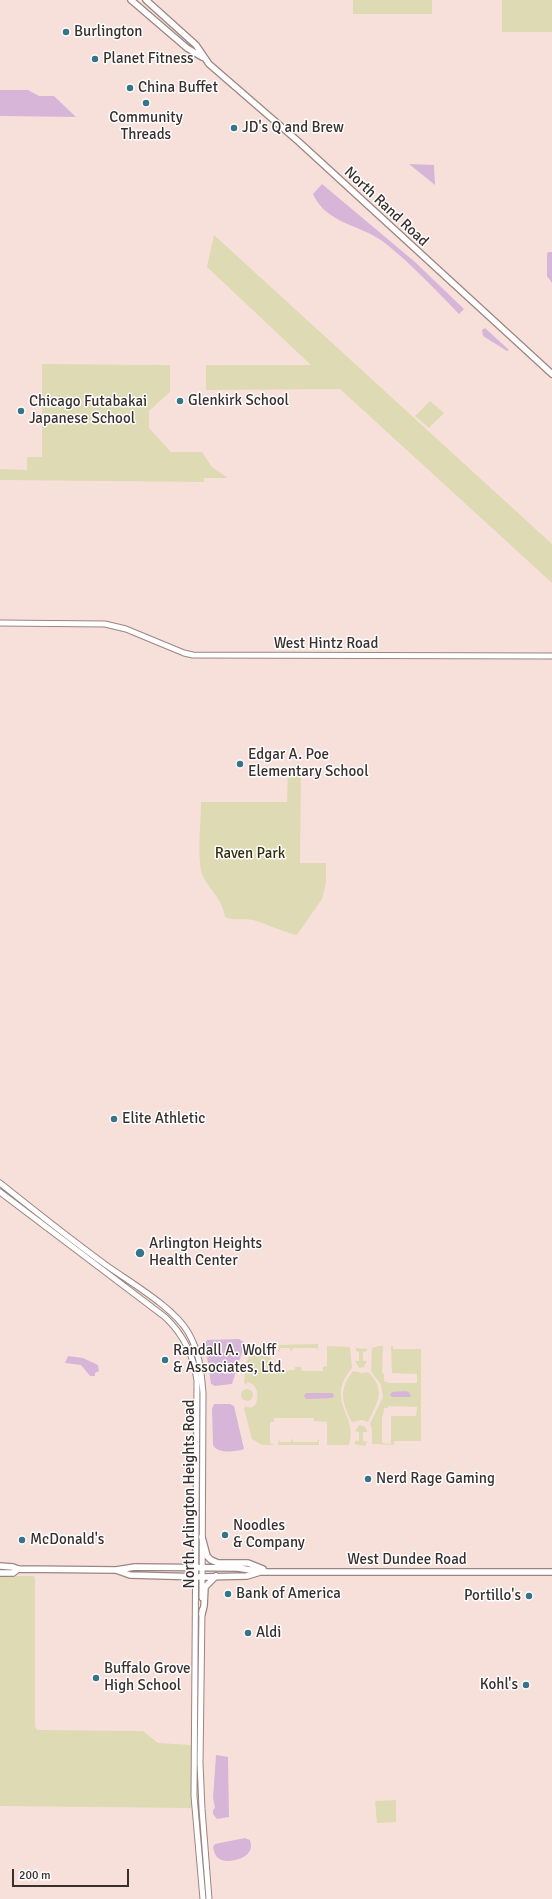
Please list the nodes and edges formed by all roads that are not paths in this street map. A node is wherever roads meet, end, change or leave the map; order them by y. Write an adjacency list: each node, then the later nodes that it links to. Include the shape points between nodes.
1 (132, 0): 3 (main road, via 187,48)
2 (146, 0): 3 (main road, via 196,45)
3 (204, 58): 4 (main road, North Rand Road)
4 (552, 374)
5 (0, 623): 6 (main road, West Hintz Road, via 105,624 126,629 193,655)
6 (552, 656)
7 (0, 1183): 9 (main road, North Arlington Heights Road, via 66,1236 165,1308 187,1331 200,1359 203,1393)
8 (0, 1192): 11 (main road, North Arlington Heights Road, via 165,1317 186,1342 193,1359 197,1381 197,1527)
9 (202, 1537): 12 (main road, North Arlington Heights Road); 16 (main road, via 207,1556 211,1560 218,1563 248,1563)
10 (0, 1566): 13 (main road)
11 (194, 1567): 12 (main road, West Dundee Road); 14 (main road, West Dundee Road, via 135,1567); 20 (main road, North Arlington Heights Road)
12 (202, 1568): 15 (main road, West Dundee Road, via 238,1568); 21 (main road, North Arlington Heights Road)
13 (18, 1569): 14 (main road); 18 (main road, via 13,1573)
14 (116, 1570): 20 (main road, West Dundee Road, via 130,1575)
15 (263, 1572): 16 (main road, West Dundee Road); 19 (main road, West Dundee Road, via 247,1576)
16 (271, 1572): 17 (main road, West Dundee Road)
17 (552, 1572)
18 (0, 1573)
19 (216, 1576): 21 (main road, West Dundee Road); 22 (main road, via 205,1587)
20 (194, 1577): 21 (main road, West Dundee Road); 23 (main road, North Arlington Heights Road, via 194,1789)
21 (202, 1577): 22 (main road, North Arlington Heights Road)
22 (202, 1614): 24 (main road, North Arlington Heights Road, via 200,1763)
23 (203, 1899)
24 (209, 1899)

